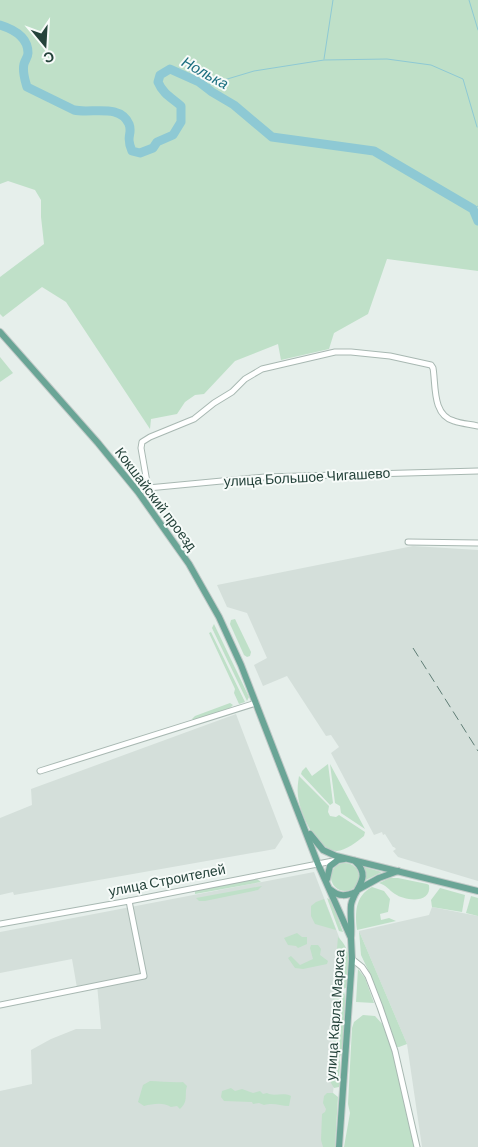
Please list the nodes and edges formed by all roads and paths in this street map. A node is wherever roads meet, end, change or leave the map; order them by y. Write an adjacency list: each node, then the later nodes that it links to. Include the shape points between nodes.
1 (0, 332): 5 (main road, Кокшайский проезд)
2 (478, 426): 4 (street, via 453,421 443,414 437,402 430,364 390,356 335,352 262,369 194,419 150,436 140,448)
3 (478, 471): 4 (street, улица Большое Чигашево, via 265,478)
4 (148, 488): 5 (street, улица Большое Чигашево)
5 (138, 492): 8 (main road, Кокшайский проезд, via 189,564 219,617)
6 (408, 542): 7 (street)
7 (478, 543)
8 (256, 703): 9 (street); 10 (main road, Кокшайский проезд)
9 (40, 771)
10 (304, 827): 11 (main road, via 323,850); 13 (main road, Кокшайский проезд)
11 (342, 859): 12 (main road); 13 (street, улица Строителей); 15 (main road, via 327,870)
12 (354, 860): 14 (main road); 17 (main road, via 362,873 362,884)
13 (318, 864): 15 (main road, Кокшайский проезд); 19 (street, улица Строителей)
14 (399, 871): 17 (main road); 18 (main road)
15 (327, 882): 16 (main road)
16 (330, 890): 17 (main road, via 345,896); 21 (main road, улица Карла Маркса)
17 (357, 891): 21 (main road, via 352,905)
18 (478, 891)
19 (129, 901): 20 (street, улица Строителей); 23 (street, via 144,976)
20 (0, 924)
21 (351, 938): 22 (main road, улица Карла Маркса)
22 (352, 959): 24 (main road, улица Карла Маркса); 25 (street, via 368,976 395,1051)
23 (0, 1005)
24 (339, 1147)
25 (417, 1147)

